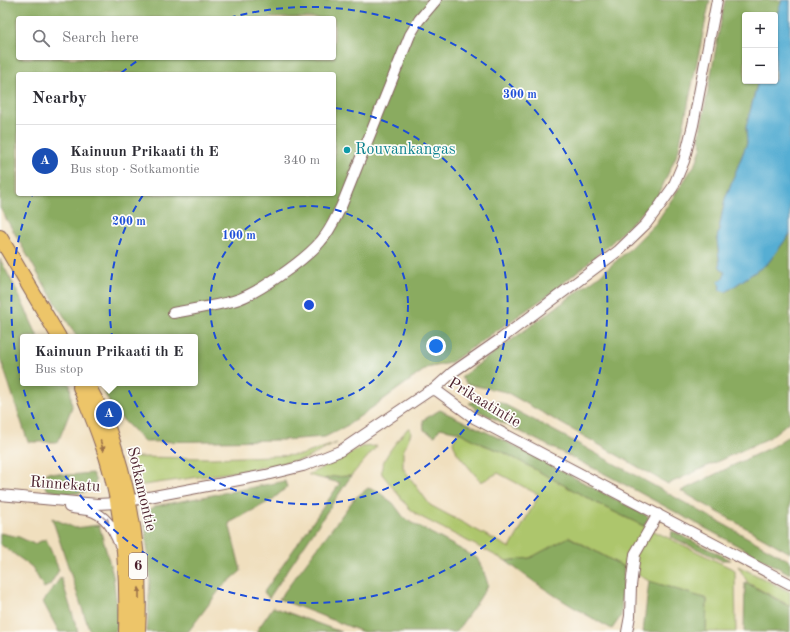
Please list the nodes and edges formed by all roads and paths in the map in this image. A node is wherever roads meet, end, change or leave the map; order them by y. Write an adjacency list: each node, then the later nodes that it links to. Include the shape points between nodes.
1 (436, 0): 4 (street, via 419,20 410,36 342,207 322,241 312,251 251,294 234,301)
2 (717, 0): 8 (street, via 684,161 661,204 646,224 618,251)
3 (0, 236): 5 (highway)
4 (173, 313)
5 (57, 334)
6 (80, 386): 11 (highway, Sotkamontie / 6, one-way to 11)
7 (88, 386): 11 (highway, Sotkamontie / 6, via 105,420 122,474)
8 (432, 390): 11 (street, Prikaatintie, via 340,451 303,466); 12 (street, Prikaatintie, via 475,418)
9 (0, 495): 10 (street, Rinnekatu)
10 (57, 501): 11 (street, Rinnekatu, via 97,504); 13 (street, one-way to 13, via 73,508 98,513 105,518)
11 (123, 502): 13 (highway, Sotkamontie / 6); 16 (highway, Sotkamontie / 6, one-way to 11, via 138,559)
12 (658, 514): 14 (street, Prikaatintie); 17 (street, via 635,554)
13 (124, 554): 15 (highway, Sotkamontie / 6)
14 (790, 584)
15 (126, 632)
16 (138, 632)
17 (627, 632)

